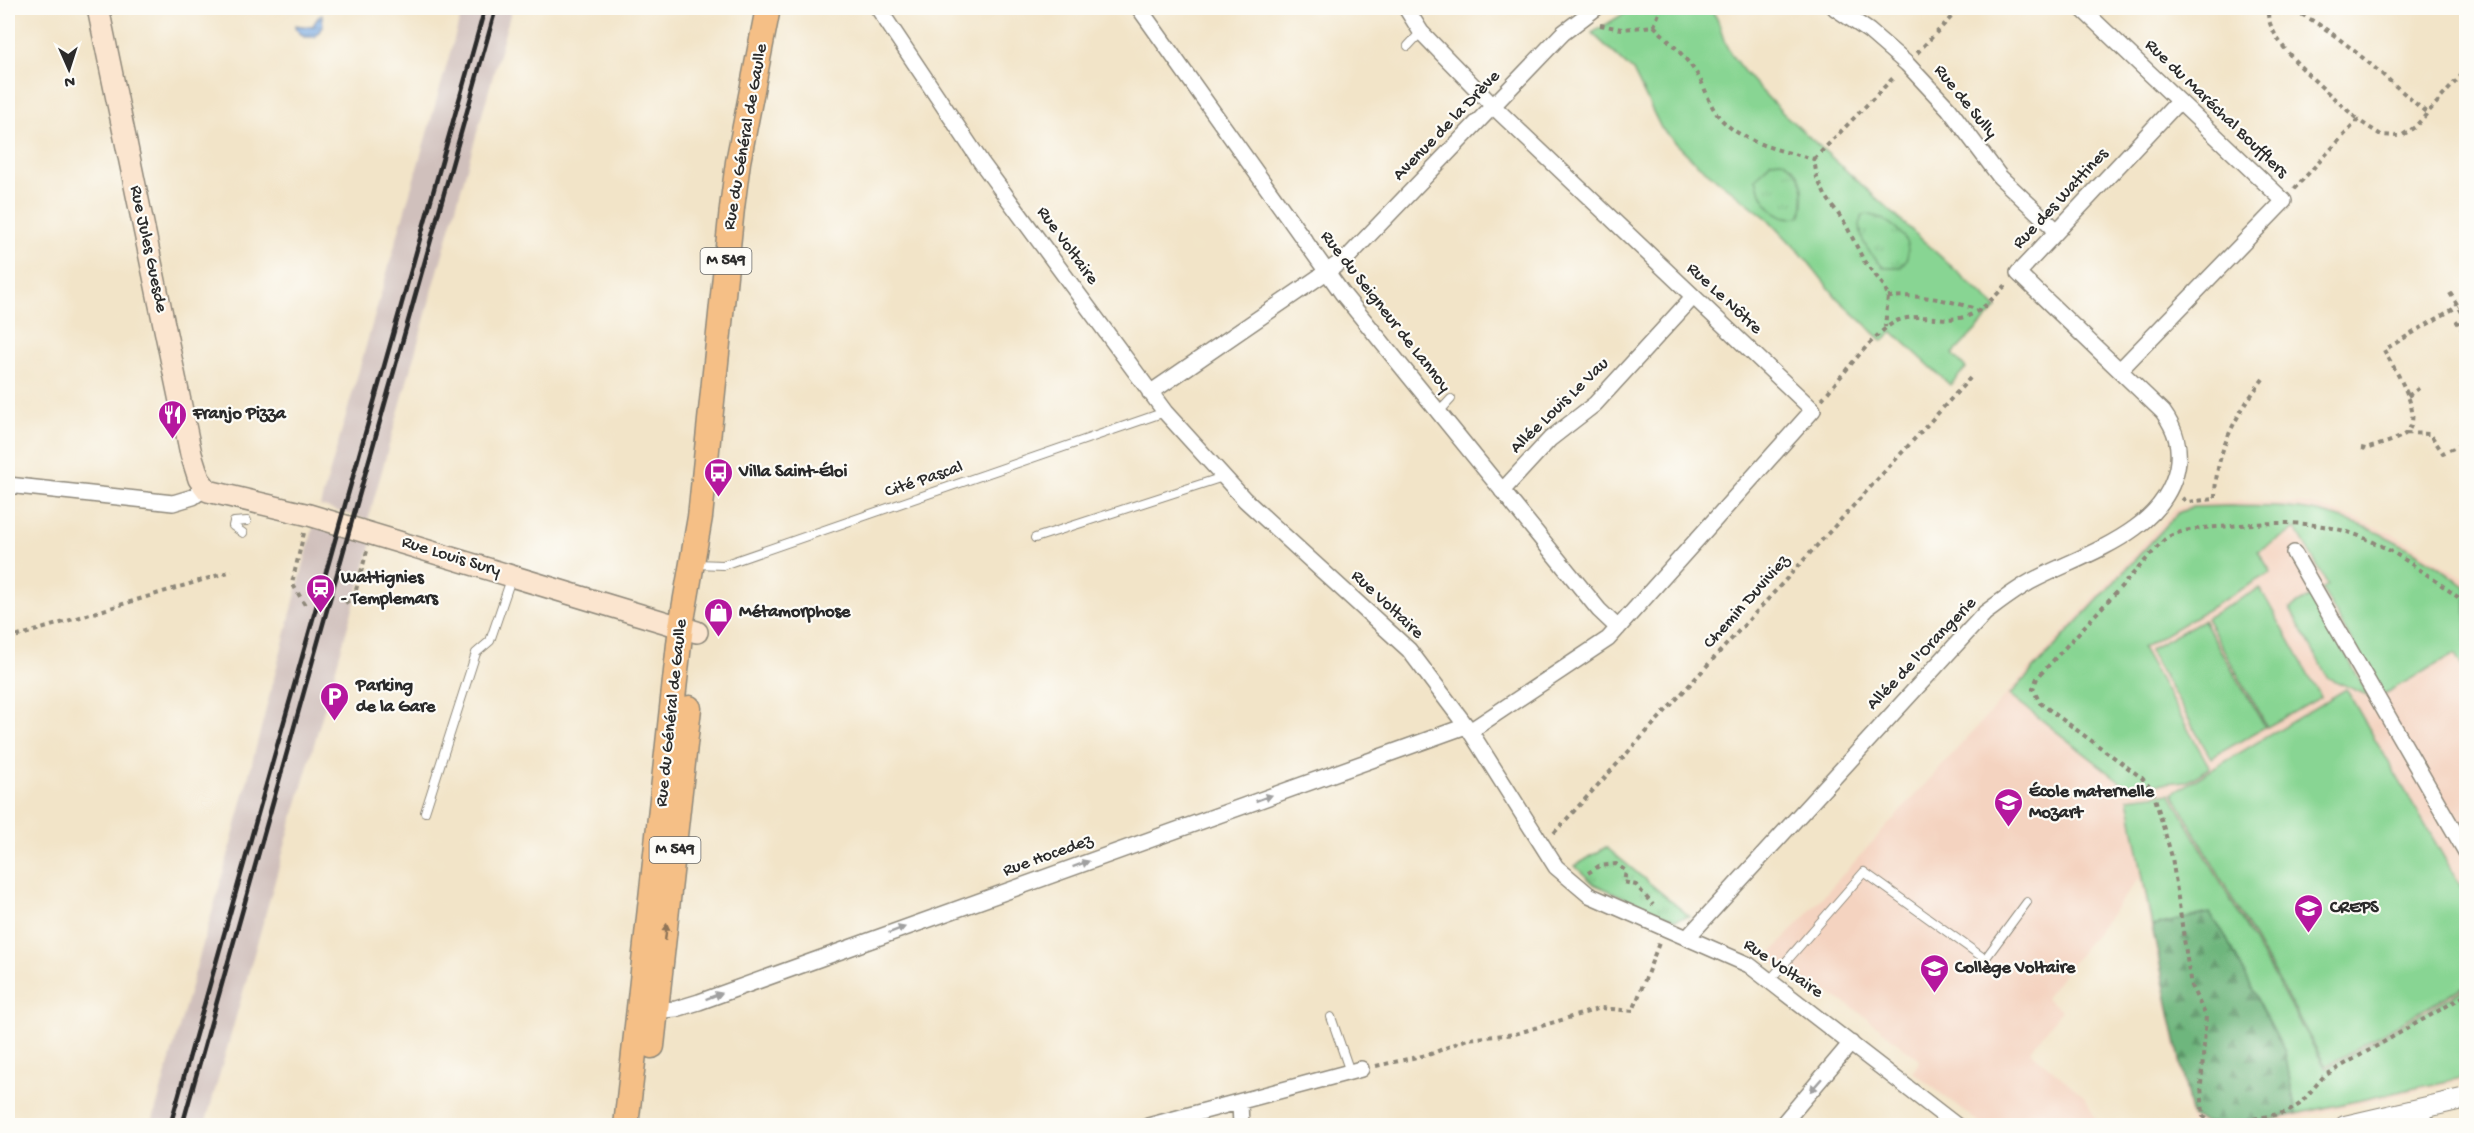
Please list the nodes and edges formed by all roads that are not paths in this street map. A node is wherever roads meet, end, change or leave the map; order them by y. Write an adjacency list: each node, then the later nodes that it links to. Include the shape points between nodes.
1 (98, 8): 23 (main road, Rue Jules Guesde, via 191,454)
2 (768, 8): 29 (main road, Rue du Général de Gaulle / M 549, via 736,173)
3 (878, 8): 17 (street, Rue Voltaire, via 981,162)
4 (1139, 8): 14 (street, Rue du Seigneur de Lannoy)
5 (1406, 8): 9 (street, Rue Le Nôtre)
6 (1596, 8): 12 (street, Avenue de la Drève, via 1563,33)
7 (1835, 8): 13 (street, Rue de Sully, via 1907,64 1949,109 2000,177)
8 (2081, 8): 11 (street, Rue du Maréchal Boufflers)
9 (1420, 32): 10 (lane); 12 (street, Rue Le Nôtre)
10 (1408, 46)
11 (2179, 101): 13 (street, Rue des Wattines); 16 (street, Rue du Maréchal Boufflers, via 2284,201)
12 (1494, 106): 14 (street, Avenue de la Drève, via 1358,248); 15 (street, Rue Le Nôtre)
13 (2057, 231): 16 (street, Rue des Wattines, via 2018,273)
14 (1328, 273): 17 (street, Avenue de la Drève); 20 (street, Rue du Seigneur de Lannoy)
15 (1693, 297): 24 (street, Allée Louis Le Vau, via 1595,404 1550,439); 31 (street, Rue Le Nôtre, via 1813,410)
16 (2120, 370): 37 (street, Allée de l'Orangerie, via 2163,412 2178,441 2179,459 2170,488 2153,511 2133,529 2031,582 1985,613)
17 (1150, 393): 19 (street, Rue Voltaire)
18 (1451, 399): 20 (lane)
19 (1165, 412): 21 (street, Rue Voltaire); 29 (lane, Cité Pascal, via 723,565)
20 (1439, 412): 24 (street, Rue du Seigneur de Lannoy)
21 (1223, 477): 27 (lane); 33 (street, Rue Voltaire, via 1318,570 1399,639)
22 (8, 484): 23 (street, via 173,503 193,497)
23 (205, 488): 30 (main road, Rue Louis Sury, via 219,496 309,515)
24 (1502, 490): 31 (street, Rue du Seigneur de Lannoy)
25 (247, 521): 26 (lane, via 234,522 233,526)
26 (243, 533)
27 (1035, 538)
28 (2294, 553): 35 (street)
29 (696, 564): 32 (main road, Rue du Général de Gaulle / M 549)
30 (513, 575): 32 (main road, Rue Louis Sury); 34 (lane, via 490,641 476,653)
31 (1618, 628): 33 (street, Rue Hocedez, via 1591,652)
32 (689, 629): 39 (main road, Rue du Général de Gaulle / M 549)
33 (1468, 729): 37 (street, Rue Voltaire, via 1541,847 1572,883 1600,901); 39 (street, Rue Hocedez, one-way to 33, via 676,1009 710,998)
34 (425, 812)
35 (2466, 852)
36 (2027, 902): 38 (lane, via 1985,959 1864,872)
37 (1687, 938): 38 (street, Rue Voltaire, via 1737,959)
38 (1770, 980): 41 (street, Rue Voltaire)
39 (649, 1010): 46 (main road, Rue du Général de Gaulle / M 549); 47 (main road, Rue du Général de Gaulle / M 549)
40 (1331, 1017): 42 (lane)
41 (1851, 1043): 50 (street, one-way to 50); 51 (street, Rue Voltaire)
42 (1355, 1071): 44 (street)
43 (2466, 1098): 45 (street)
44 (1240, 1103): 48 (street); 49 (street)
45 (2424, 1117): 52 (street)
46 (626, 1125)
47 (640, 1125)
48 (1148, 1125)
49 (1241, 1125)
50 (1781, 1125)
51 (1957, 1125)
52 (2345, 1125)

